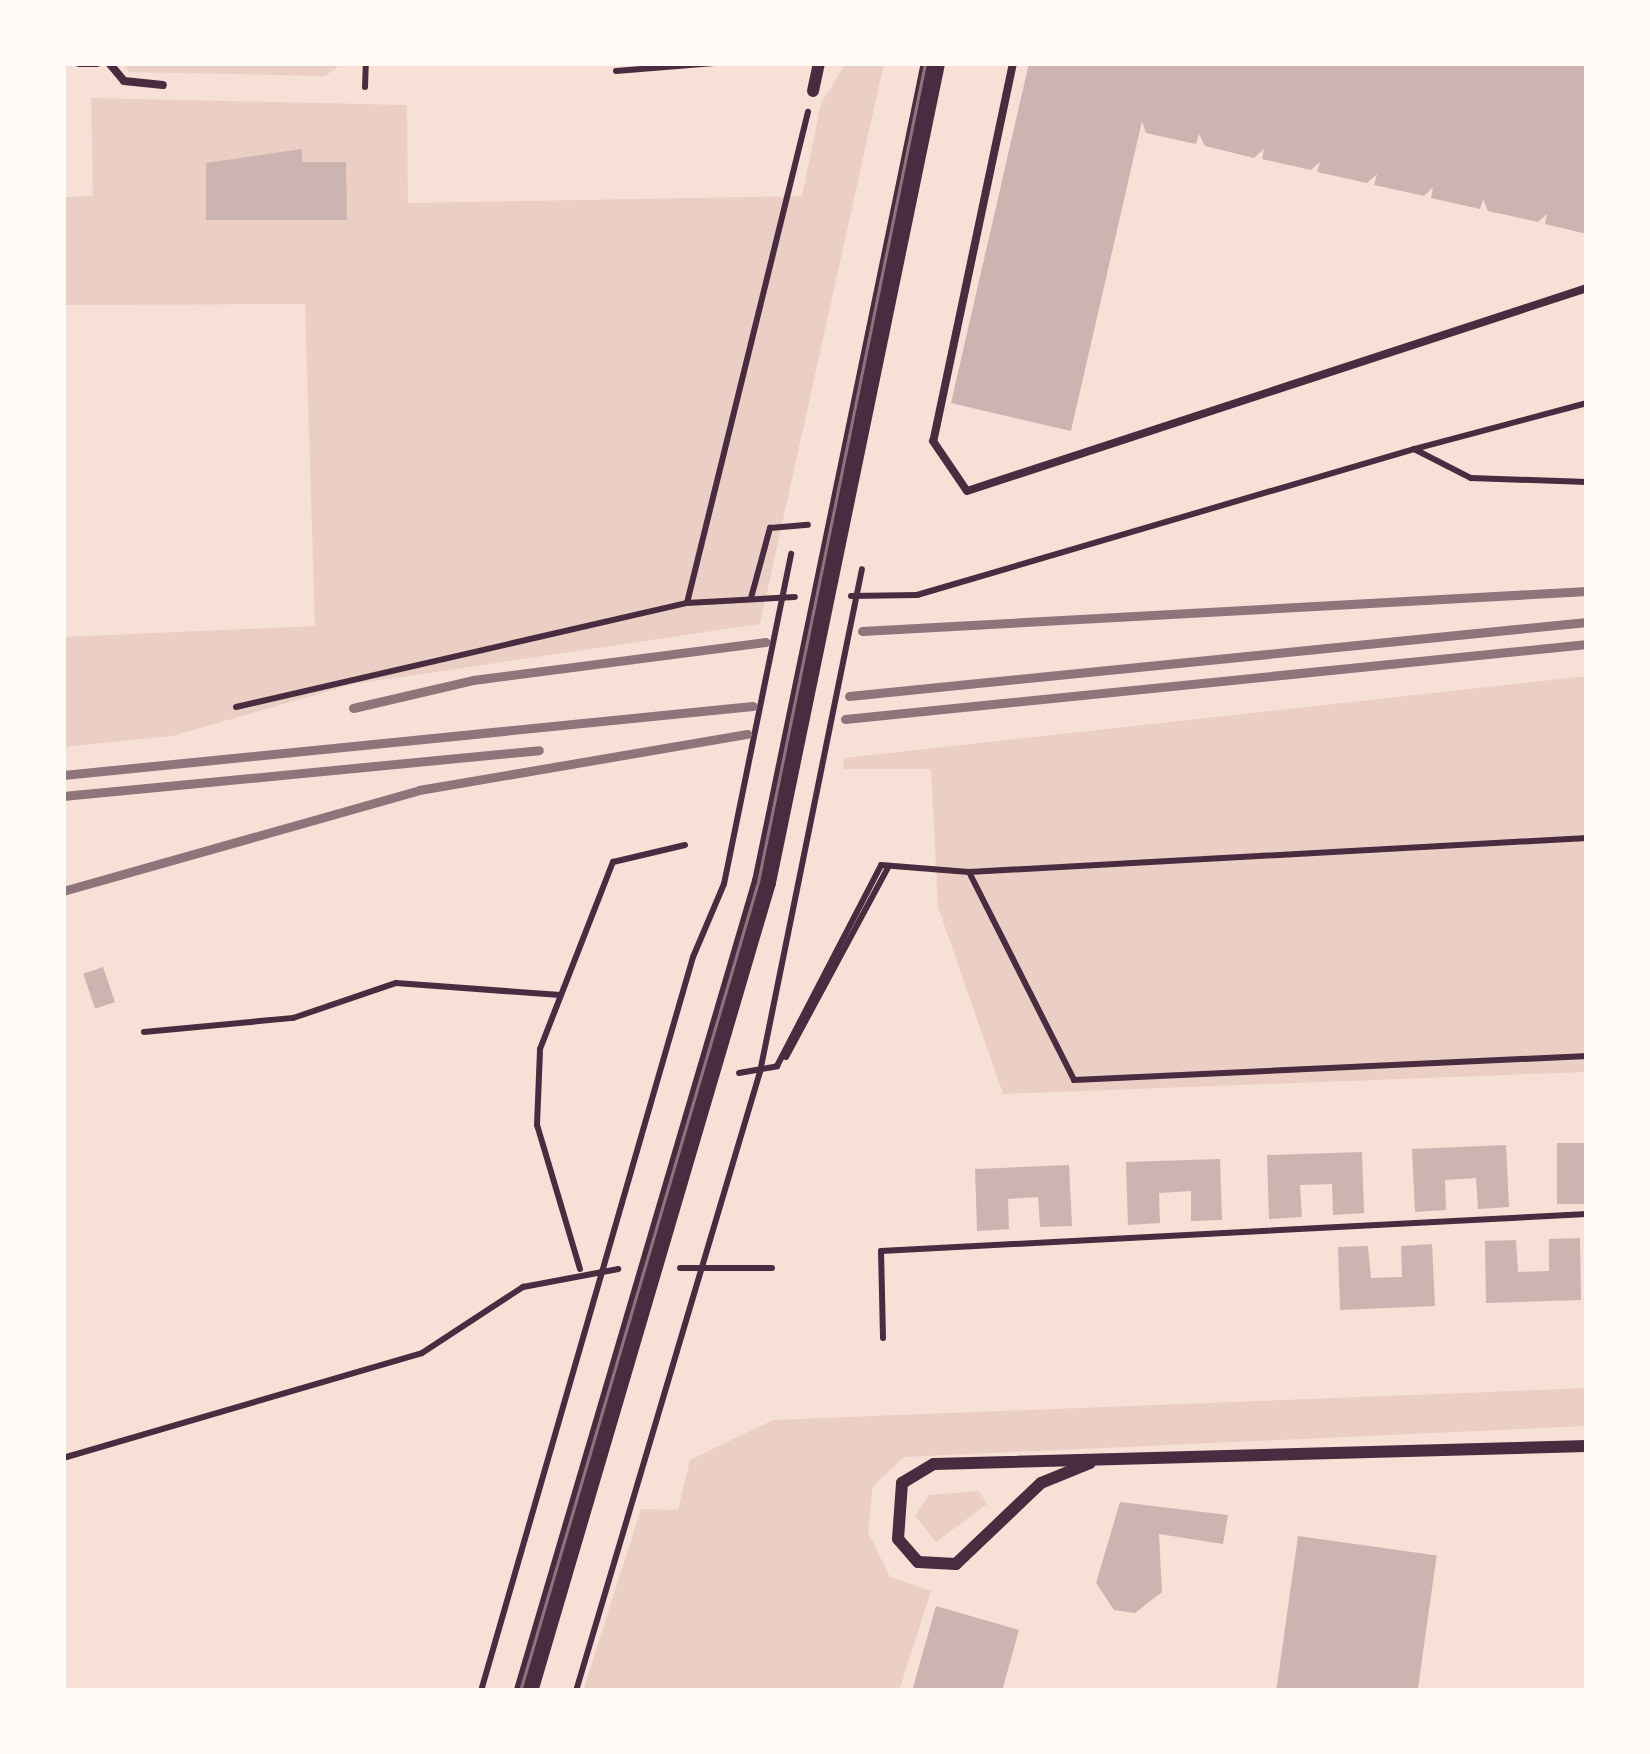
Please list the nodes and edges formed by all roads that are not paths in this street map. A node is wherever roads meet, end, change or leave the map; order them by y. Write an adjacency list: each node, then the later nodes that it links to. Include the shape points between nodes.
1 (79, 63): 2 (lane)
2 (97, 63)
3 (109, 63): 7 (lane, via 124,81)
4 (819, 63): 8 (street)
5 (933, 63): 12 (main road, via 764,882)
6 (1013, 63): 9 (lane, via 934,441 968,491)
7 (163, 85)
8 (813, 91)
9 (1587, 288)
10 (1587, 1446): 11 (street)
11 (1090, 1462): 11 (street, via 913,1471 894,1519 898,1539 919,1562 956,1564 1041,1483)
12 (526, 1691)

